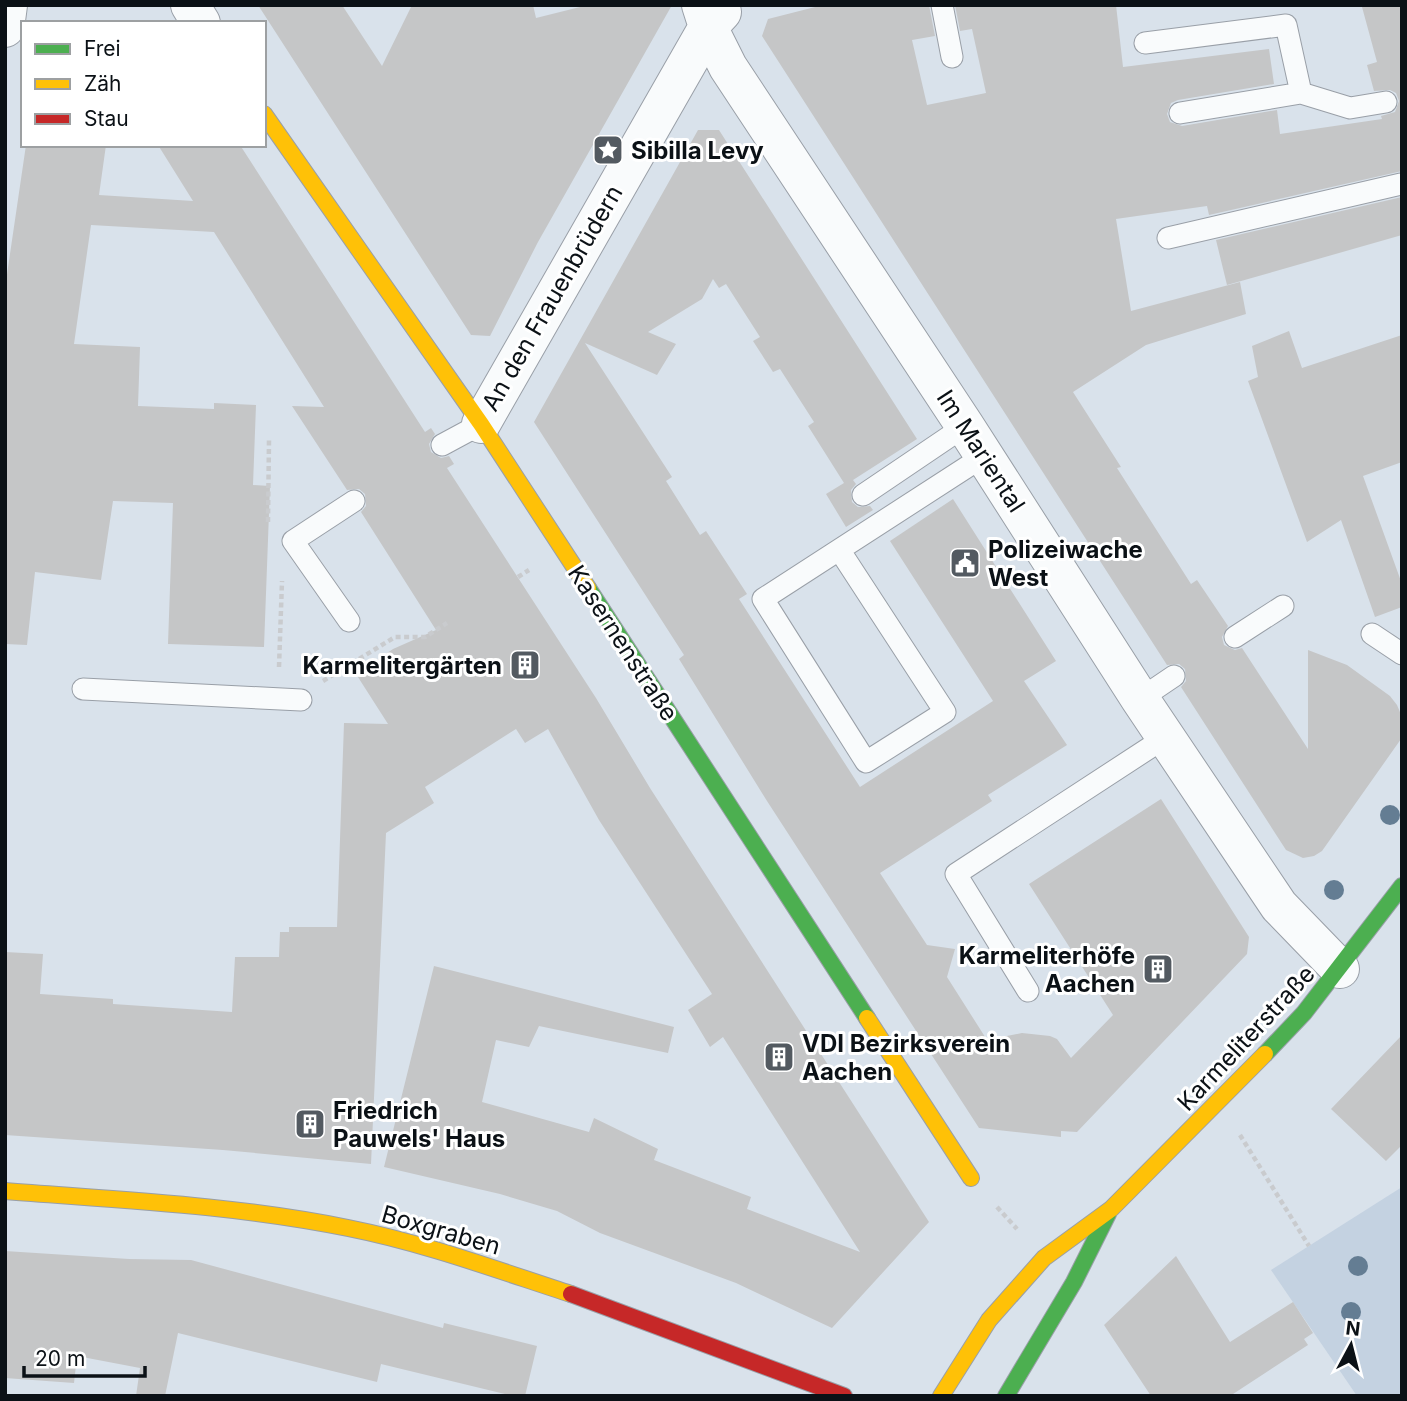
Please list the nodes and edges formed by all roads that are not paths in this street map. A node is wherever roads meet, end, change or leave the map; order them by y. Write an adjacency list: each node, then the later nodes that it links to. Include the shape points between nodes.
1 (8, 5): 6 (street)
2 (190, 5): 5 (street)
3 (942, 5): 8 (lane)
4 (712, 12): 15 (street, An den Frauenbrüdern); 16 (street, Im Mariental, via 728,68)
5 (200, 21)
6 (5, 28)
7 (1144, 43): 9 (lane, via 1286,25)
8 (952, 57)
9 (1301, 93): 10 (lane, via 1350,108); 11 (lane)
10 (1386, 102)
11 (1180, 113)
12 (266, 117): 15 (street, Kasernenstraße)
13 (1401, 184): 14 (lane)
14 (1168, 238)
15 (481, 424): 17 (lane); 34 (street, Kasernenstraße)
16 (974, 441): 18 (lane); 20 (lane); 28 (street, Im Mariental)
17 (442, 445)
18 (863, 495)
19 (354, 501): 22 (lane, via 288,543)
20 (840, 551): 20 (lane, via 763,599 866,762 945,712)
21 (1283, 606): 24 (lane)
22 (349, 621)
23 (1372, 634): 25 (lane)
24 (1235, 637)
25 (1402, 654)
26 (1174, 676): 28 (lane)
27 (83, 689): 29 (lane)
28 (1140, 699): 30 (street, Im Mariental)
29 (301, 700)
30 (1166, 737): 32 (street, Im Mariental, via 1279,906); 33 (lane, via 956,874)
31 (1402, 886): 32 (street, Karmeliterstraße)
32 (1340, 969): 36 (street, Karmeliterstraße, via 1304,1013)
33 (1028, 991)
34 (971, 1178)
35 (5, 1191): 37 (street, Boxgraben, via 241,1210 348,1228 439,1250 612,1308)
36 (1111, 1209): 38 (street, Karmeliterstraße, via 1044,1258 989,1320); 39 (street, Karmeliterstraße)
37 (844, 1396)
38 (941, 1396)
39 (1006, 1396)

